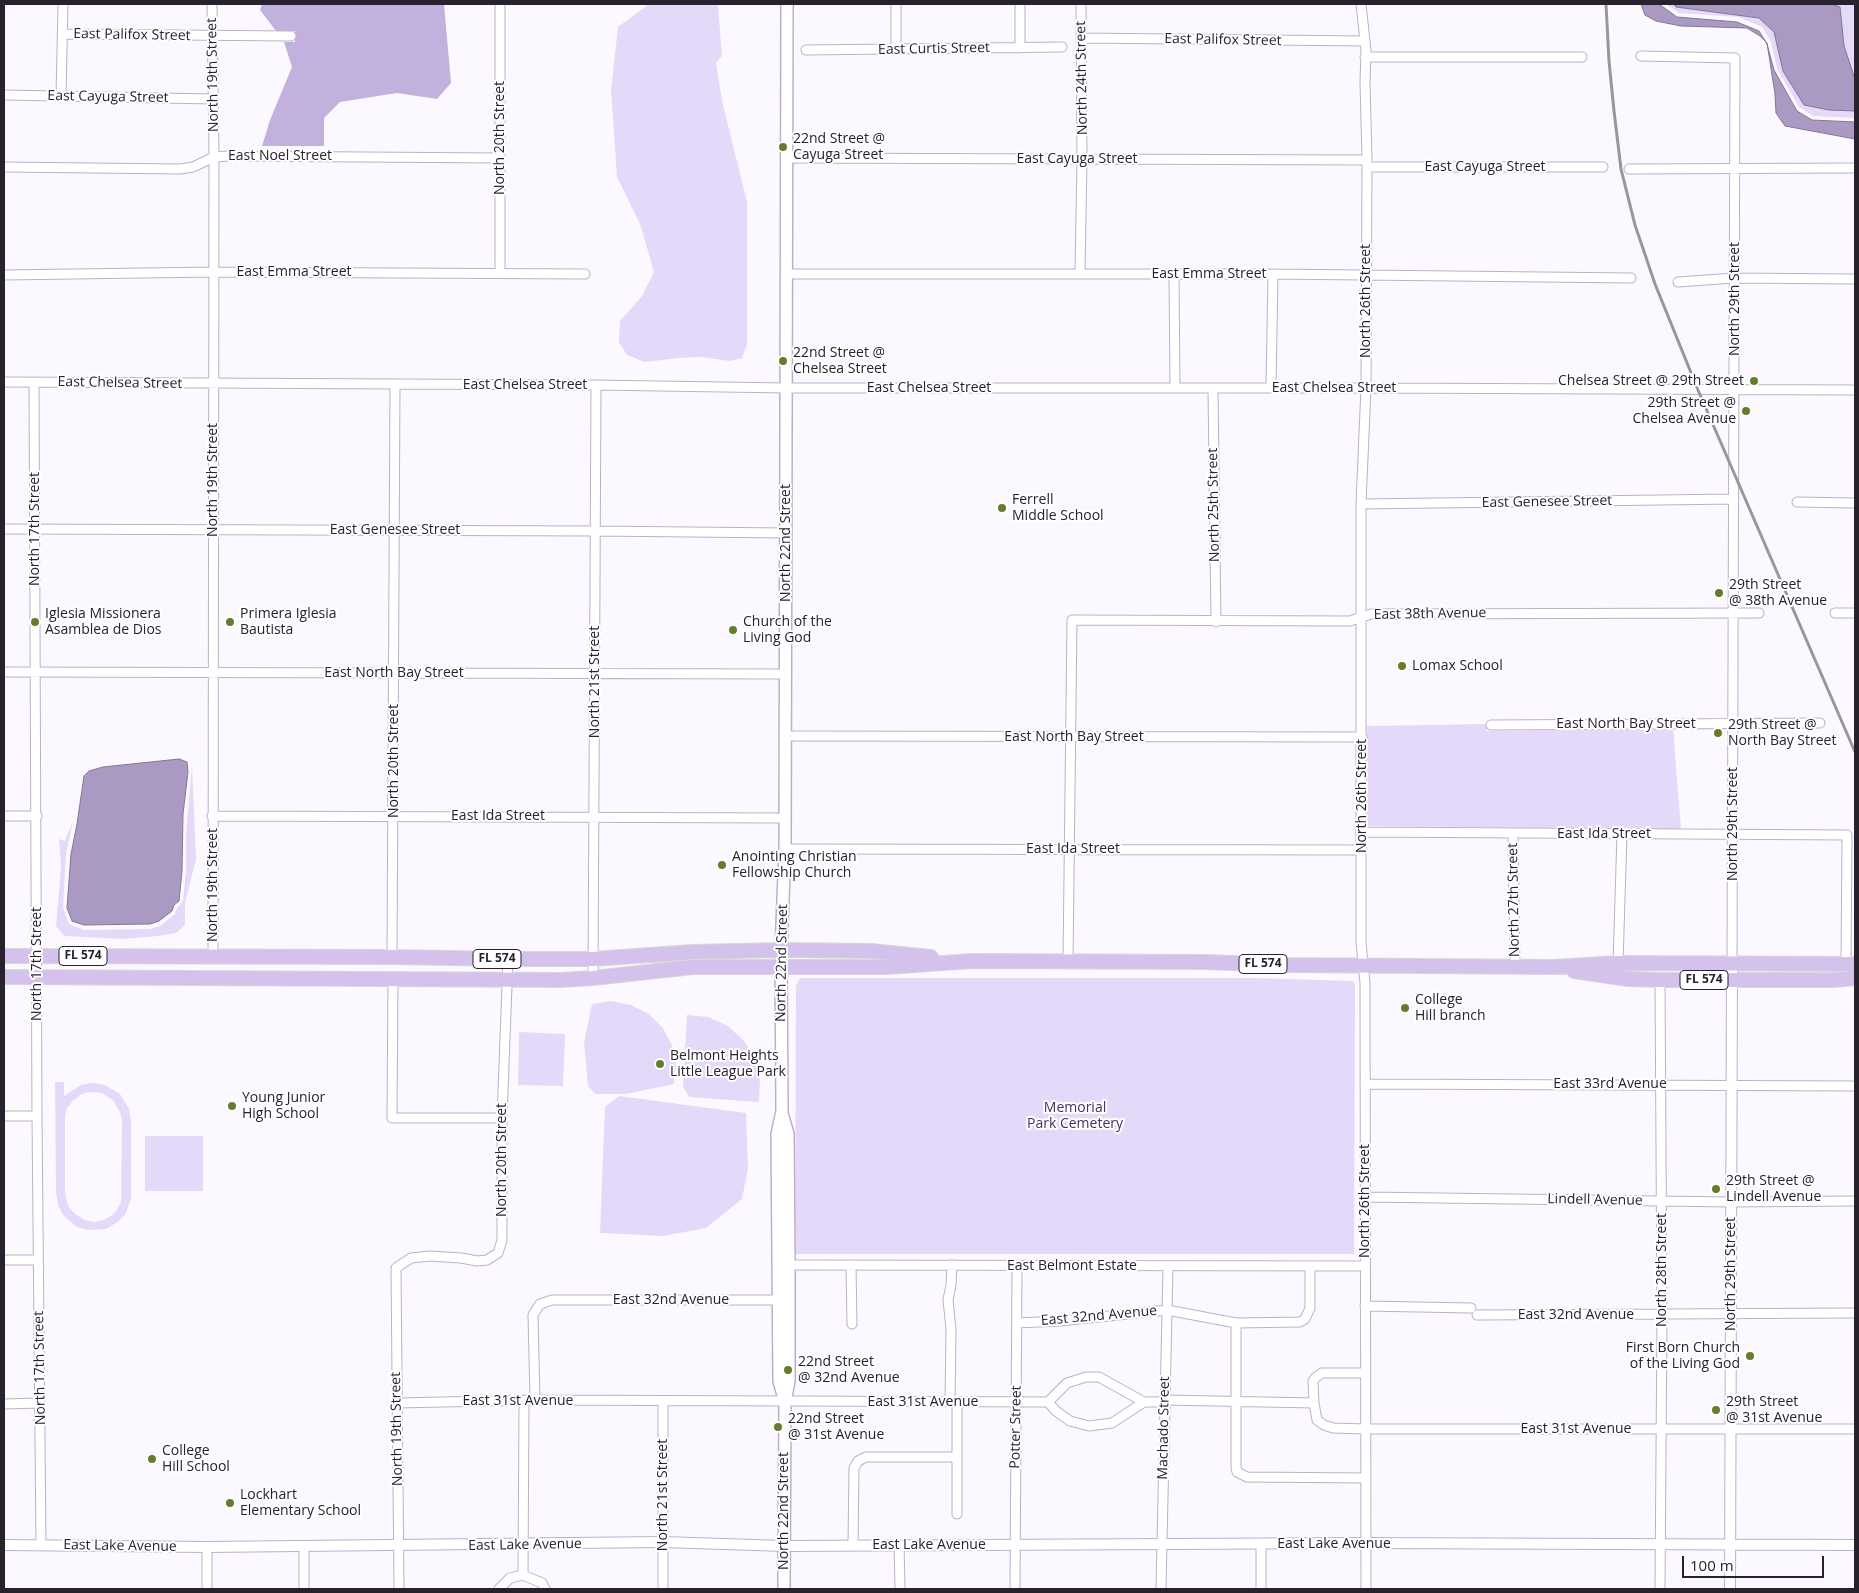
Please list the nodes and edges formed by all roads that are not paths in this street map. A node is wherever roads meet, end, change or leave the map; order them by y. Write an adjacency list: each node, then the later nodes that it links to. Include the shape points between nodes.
1 (63, 4): 9 (street)
2 (212, 4): 10 (street, North 19th Street)
3 (500, 4): 25 (street, North 20th Street)
4 (787, 4): 26 (main road, North 22nd Street)
5 (896, 4): 16 (street)
6 (1020, 4): 15 (street)
7 (1081, 4): 12 (street, North 24th Street)
8 (1361, 4): 13 (street, North 26th Street)
9 (63, 34): 10 (street, East Palifox Street); 22 (street)
10 (212, 36): 11 (street, East Palifox Street); 23 (street, North 19th Street)
11 (291, 36)
12 (1081, 38): 13 (street, East Palifox Street); 27 (street, North 24th Street)
13 (1365, 41): 19 (street, North 26th Street)
14 (1062, 47): 15 (street, East Curtis Street)
15 (1020, 48): 16 (street, East Curtis Street)
16 (896, 49): 17 (street, East Curtis Street)
17 (806, 50)
18 (1641, 56): 31 (street, North 29th Street, via 1735,58)
19 (1365, 57): 20 (street); 28 (street, North 26th Street)
20 (1582, 57)
21 (4, 95): 22 (street, East Cayuga Street)
22 (61, 96): 23 (street, East Cayuga Street)
23 (213, 99): 24 (street, North 19th Street)
24 (214, 157): 25 (street, East Noel Street); 29 (street, East Noel Street, via 193,167 180,168); 34 (street, North 19th Street)
25 (499, 158): 35 (street, North 20th Street)
26 (786, 158): 27 (street, East Cayuga Street); 38 (main road, North 22nd Street)
27 (1082, 158): 28 (street, East Cayuga Street); 36 (street, North 24th Street)
28 (1367, 164): 30 (street, East Cayuga Street); 42 (street, North 26th Street)
29 (4, 167)
30 (1603, 167)
31 (1735, 168): 32 (street); 33 (street); 44 (street, North 29th Street)
32 (1855, 168)
33 (1629, 169)
34 (213, 272): 35 (street, East Emma Street); 41 (street, East Emma Street); 49 (street, North 19th Street)
35 (500, 273): 37 (street, East Emma Street)
36 (1080, 273): 38 (street, East Emma Street); 39 (street, East Emma Street)
37 (585, 274)
38 (786, 274): 52 (main road, North 22nd Street)
39 (1174, 274): 40 (street, East Emma Street); 53 (street)
40 (1273, 274): 42 (street, East Emma Street); 54 (street)
41 (4, 275)
42 (1366, 275): 43 (street, East Emma Street); 55 (street, North 26th Street)
43 (1631, 278)
44 (1734, 278): 45 (street); 46 (street); 57 (street, North 29th Street)
45 (1855, 279)
46 (1678, 282)
47 (4, 382): 48 (street, East Chelsea Street)
48 (34, 382): 49 (street, East Chelsea Street); 64 (street, North 17th Street)
49 (213, 384): 50 (street, East Chelsea Street); 65 (street, North 19th Street)
50 (395, 384): 51 (street, East Chelsea Street); 66 (street, North 20th Street)
51 (596, 385): 52 (street, East Chelsea Street); 67 (street, North 21st Street)
52 (786, 388): 53 (street, East Chelsea Street); 68 (main road, North 22nd Street)
53 (1175, 388): 56 (street, East Chelsea Street)
54 (1271, 388): 55 (street, East Chelsea Street); 56 (street, East Chelsea Street)
55 (1366, 388): 57 (street, East Chelsea Street); 62 (street, North 26th Street)
56 (1213, 389): 74 (street, North 25th Street)
57 (1735, 390): 58 (street, East Chelsea Street); 59 (street, North 29th Street)
58 (1855, 390)
59 (1734, 499): 62 (street, East Genesee Street); 72 (street, North 29th Street)
60 (1798, 502): 61 (street)
61 (1855, 503)
62 (1361, 504): 73 (street, North 26th Street)
63 (4, 529): 64 (street, East Genesee Street)
64 (35, 529): 65 (street, East Genesee Street); 76 (street, North 17th Street)
65 (213, 529): 66 (street, East Genesee Street); 77 (street, North 19th Street)
66 (395, 530): 67 (street, East Genesee Street); 78 (street, North 20th Street)
67 (595, 531): 68 (street, East Genesee Street); 79 (street, North 21st Street)
68 (786, 534): 80 (main road, North 22nd Street)
69 (1759, 613): 72 (street, East 38th Avenue)
70 (1835, 613): 71 (street)
71 (1855, 613)
72 (1734, 614): 73 (street, East 38th Avenue, via 1371,614); 81 (street, North 29th Street)
73 (1362, 617): 74 (street, East 38th Avenue, via 1350,621); 85 (street, North 26th Street)
74 (1216, 622): 86 (street, East 38th Avenue, via 1072,620)
75 (4, 672): 76 (street, East North Bay Street)
76 (36, 672): 77 (street, East North Bay Street); 88 (street, North 17th Street)
77 (212, 672): 78 (street, East North Bay Street); 89 (street, North 19th Street)
78 (394, 673): 79 (street, East North Bay Street); 90 (street, North 20th Street)
79 (595, 674): 80 (street, East North Bay Street); 91 (street, North 21st Street)
80 (785, 674): 84 (main road, North 22nd Street)
81 (1733, 723): 82 (street, East North Bay Street); 83 (street, East North Bay Street); 96 (street, North 29th Street)
82 (1820, 723)
83 (1492, 725)
84 (785, 736): 86 (street, East North Bay Street); 92 (main road, North 22nd Street)
85 (1362, 737): 86 (street, East North Bay Street); 93 (street, North 26th Street)
86 (1071, 738): 98 (street)
87 (4, 816): 88 (street)
88 (37, 816): 102 (street, North 17th Street)
89 (212, 816): 90 (street, East Ida Street); 103 (street, North 19th Street)
90 (393, 816): 91 (street, East Ida Street); 104 (street, North 20th Street)
91 (594, 817): 92 (street, East Ida Street); 106 (street, North 21st Street)
92 (784, 818): 97 (main road, North 22nd Street)
93 (1362, 832): 94 (street, East Ida Street); 99 (street, North 26th Street)
94 (1512, 833): 95 (street, East Ida Street); 115 (street, North 27th Street)
95 (1622, 834): 96 (street, East Ida Street); 110 (street)
96 (1733, 835): 111 (street, North 29th Street); 112 (street, East Ida Street, via 1847,835)
97 (784, 848): 98 (street, East Ida Street); 100 (main road, North 22nd Street)
98 (1070, 850): 99 (street, East Ida Street); 109 (street)
99 (1362, 850): 113 (street, North 26th Street)
100 (781, 950): 106 (main road, FL 574); 108 (main road, FL 574, via 871,951); 114 (main road, North 22nd Street)
101 (4, 956): 102 (main road, FL 574)
102 (36, 956): 103 (main road, FL 574); 118 (street, North 17th Street)
103 (213, 956): 104 (main road, FL 574)
104 (392, 957): 105 (main road, FL 574)
105 (453, 958): 107 (main road, FL 574); 119 (main road, via 408,964)
106 (593, 959): 107 (main road, FL 574); 120 (street, North 21st Street)
107 (508, 960): 122 (street, North 20th Street)
108 (972, 961): 109 (main road, FL 574); 114 (main road, FL 574, via 887,967)
109 (1068, 962): 113 (main road, FL 574)
110 (1618, 963): 111 (main road, FL 574); 116 (main road, FL 574)
111 (1732, 964): 112 (main road, FL 574); 124 (street, North 29th Street)
112 (1851, 964)
113 (1363, 966): 115 (main road, FL 574); 125 (street, North 26th Street)
114 (782, 967): 120 (main road, FL 574, via 693,967); 138 (main road, North 22nd Street, via 782,1111 788,1134)
115 (1515, 967): 116 (main road, FL 574)
116 (1554, 967): 123 (main road, FL 574, via 1601,976)
117 (4, 977): 118 (main road, FL 574)
118 (37, 977): 119 (main road, FL 574); 130 (street, North 17th Street)
119 (393, 978): 122 (main road, FL 574); 131 (street, via 392,1118)
120 (593, 978): 122 (main road, FL 574)
121 (1855, 978): 124 (main road, FL 574)
122 (507, 979): 131 (street, North 20th Street)
123 (1660, 980): 124 (main road, FL 574); 126 (street, North 28th Street)
124 (1732, 980): 127 (street, North 29th Street)
125 (1365, 1084): 126 (street, East 33rd Avenue); 132 (street, North 26th Street)
126 (1662, 1085): 127 (street, East 33rd Avenue); 133 (street, North 28th Street)
127 (1732, 1086): 128 (street, East 33rd Avenue); 135 (street, North 29th Street)
128 (1855, 1086)
129 (4, 1116): 130 (street)
130 (37, 1116): 137 (street, North 17th Street)
131 (502, 1118): 145 (street, North 20th Street, via 502,1240 498,1253 487,1260 477,1261 430,1256 411,1258)
132 (1366, 1198): 133 (street, Lindell Avenue); 144 (street, North 26th Street)
133 (1661, 1201): 135 (street, Lindell Avenue); 151 (street, North 28th Street)
134 (1855, 1201): 135 (street, Lindell Avenue)
135 (1732, 1202): 149 (street, North 29th Street)
136 (4, 1260): 137 (street)
137 (38, 1260): 167 (street, North 17th Street)
138 (784, 1265): 139 (street, East Belmont Estate); 146 (main road, North 22nd Street)
139 (852, 1265): 140 (street, East Belmont Estate); 154 (street)
140 (952, 1265): 141 (street, East Belmont Estate); 163 (street, via 948,1300)
141 (1017, 1266): 142 (street, East Belmont Estate); 153 (street, Potter Street)
142 (1168, 1266): 143 (street, East Belmont Estate); 148 (street, Machado Street)
143 (1310, 1266): 144 (street, East Belmont Estate); 152 (street, East 32nd Avenue, via 1310,1308 1306,1319 1300,1322)
144 (1365, 1266): 147 (street, North 26th Street)
145 (396, 1268): 161 (street, North 19th Street)
146 (784, 1300): 156 (street, East 32nd Avenue, via 552,1300 540,1304 533,1315); 162 (main road, North 22nd Street, via 789,1381)
147 (1365, 1306): 151 (street, East 32nd Avenue); 155 (street, North 26th Street)
148 (1167, 1310): 152 (street, East 32nd Avenue); 153 (street, East 32nd Avenue); 157 (street, Machado Street)
149 (1731, 1313): 150 (street, East 32nd Avenue); 151 (street, East 32nd Avenue); 172 (street, North 29th Street)
150 (1855, 1313)
151 (1662, 1315): 171 (street, North 28th Street)
152 (1236, 1322): 160 (street)
153 (1017, 1323): 164 (street, Potter Street)
154 (852, 1324)
155 (1365, 1373): 168 (street, East 31st Avenue, via 1318,1375 1313,1381); 170 (street, North 26th Street)
156 (535, 1400): 158 (street, East 31st Avenue); 159 (street, East 31st Avenue)
157 (1165, 1400): 160 (street); 166 (street); 180 (street, Machado Street)
158 (524, 1401): 161 (street, East 31st Avenue); 188 (street)
159 (663, 1401): 162 (street, East 31st Avenue); 177 (street, North 21st Street)
160 (1236, 1401): 168 (street); 175 (street, via 1236,1467 1241,1475)
161 (397, 1402): 191 (street, North 19th Street)
162 (785, 1402): 163 (street, East 31st Avenue); 192 (main road, North 22nd Street)
163 (953, 1402): 164 (street, East 31st Avenue); 174 (street)
164 (1017, 1402): 165 (street, East 31st Avenue); 179 (street, Potter Street)
165 (1048, 1402): 166 (street, via 1070,1421 1089,1426 1112,1422); 166 (street, via 1067,1383 1099,1377)
166 (1144, 1402)
167 (40, 1403): 169 (street); 187 (street, North 17th Street)
168 (1314, 1403): 170 (street, East 31st Avenue, via 1317,1420 1324,1425)
169 (4, 1404)
170 (1365, 1429): 171 (street, East 31st Avenue); 175 (street, North 26th Street)
171 (1661, 1429): 172 (street, East 31st Avenue); 183 (street, North 28th Street)
172 (1730, 1429): 173 (street, East 31st Avenue); 184 (street, North 29th Street)
173 (1855, 1429)
174 (957, 1457): 176 (street); 189 (street, via 866,1457 858,1461 854,1468)
175 (1366, 1478): 182 (street, North 26th Street)
176 (957, 1514)
177 (662, 1542): 188 (street, East Lake Avenue); 192 (street, East Lake Avenue); 200 (street, North 21st Street)
178 (899, 1544): 179 (street, East Lake Avenue); 189 (street, East Lake Avenue); 202 (street)
179 (1015, 1544): 180 (street, East Lake Avenue); 203 (street, Potter Street)
180 (1162, 1544): 181 (street, East Lake Avenue); 204 (street, Machado Street)
181 (1261, 1544): 182 (street, East Lake Avenue); 205 (street)
182 (1366, 1544): 183 (street, East Lake Avenue); 206 (street, North 26th Street)
183 (1660, 1544): 184 (street, East Lake Avenue); 207 (street, North 28th Street)
184 (1730, 1544): 185 (street, East Lake Avenue); 208 (street, North 29th Street)
185 (1855, 1544)
186 (4, 1545): 187 (street, East Lake Avenue)
187 (41, 1545): 193 (street, East Lake Avenue)
188 (522, 1545): 191 (street, East Lake Avenue); 194 (street)
189 (853, 1545): 192 (street, East Lake Avenue)
190 (304, 1546): 191 (street, East Lake Avenue); 193 (street, East Lake Avenue); 196 (street)
191 (399, 1546): 197 (street, North 19th Street)
192 (784, 1546): 201 (main road, North 22nd Street)
193 (207, 1547): 195 (street)
194 (523, 1575): 198 (street, via 510,1578); 199 (street, via 542,1583)
195 (207, 1589)
196 (304, 1589)
197 (399, 1589)
198 (499, 1589)
199 (545, 1589)
200 (663, 1589)
201 (784, 1589)
202 (900, 1589)
203 (1015, 1589)
204 (1161, 1589)
205 (1261, 1589)
206 (1366, 1589)
207 (1660, 1589)
208 (1730, 1589)

